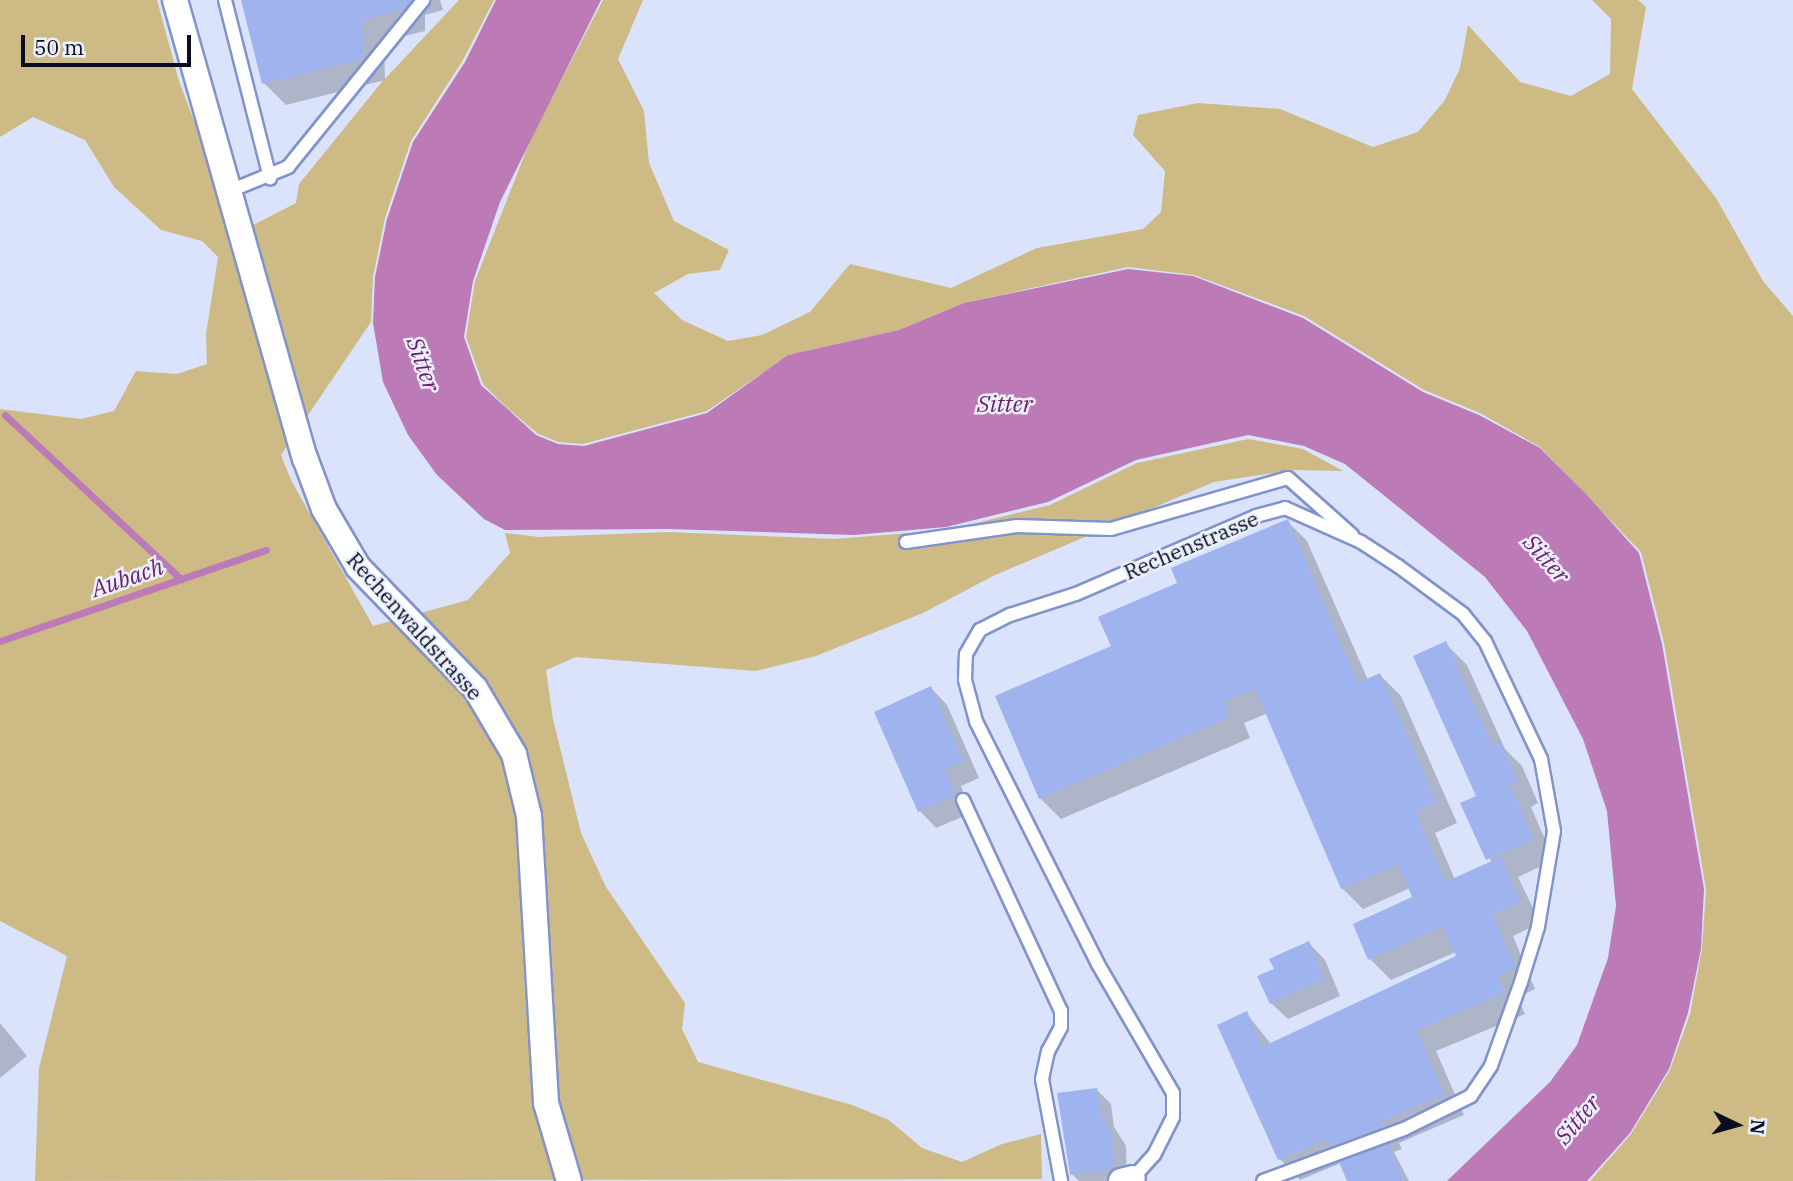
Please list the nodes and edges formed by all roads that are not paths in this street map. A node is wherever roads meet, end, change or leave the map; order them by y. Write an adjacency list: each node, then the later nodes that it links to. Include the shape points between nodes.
1 (175, 0): 5 (street, Rechenwaldstrasse)
2 (225, 0): 4 (lane)
3 (423, 0): 4 (lane, via 306,147)
4 (270, 178): 5 (lane)
5 (232, 190): 10 (street, Rechenwaldstrasse, via 305,458 338,539 382,594 475,688 514,754 528,816 546,1103)
6 (906, 541): 7 (lane, via 1017,526 1111,529 1288,478)
7 (1361, 542): 9 (lane, Rechenstrasse, via 1285,508 1256,516 1076,594 1010,615 980,630 966,654 965,680 976,721 1098,964 1173,1093 1173,1117); 12 (lane, Rechenstrasse, via 1432,590 1485,641 1541,759 1554,831 1548,876 1517,995 1491,1066 1471,1096 1404,1129)
8 (963, 800): 11 (lane, via 1061,1011 1061,1027 1048,1051 1042,1079)
9 (1135, 1180)
10 (569, 1181)
11 (1061, 1181)
12 (1263, 1181)

